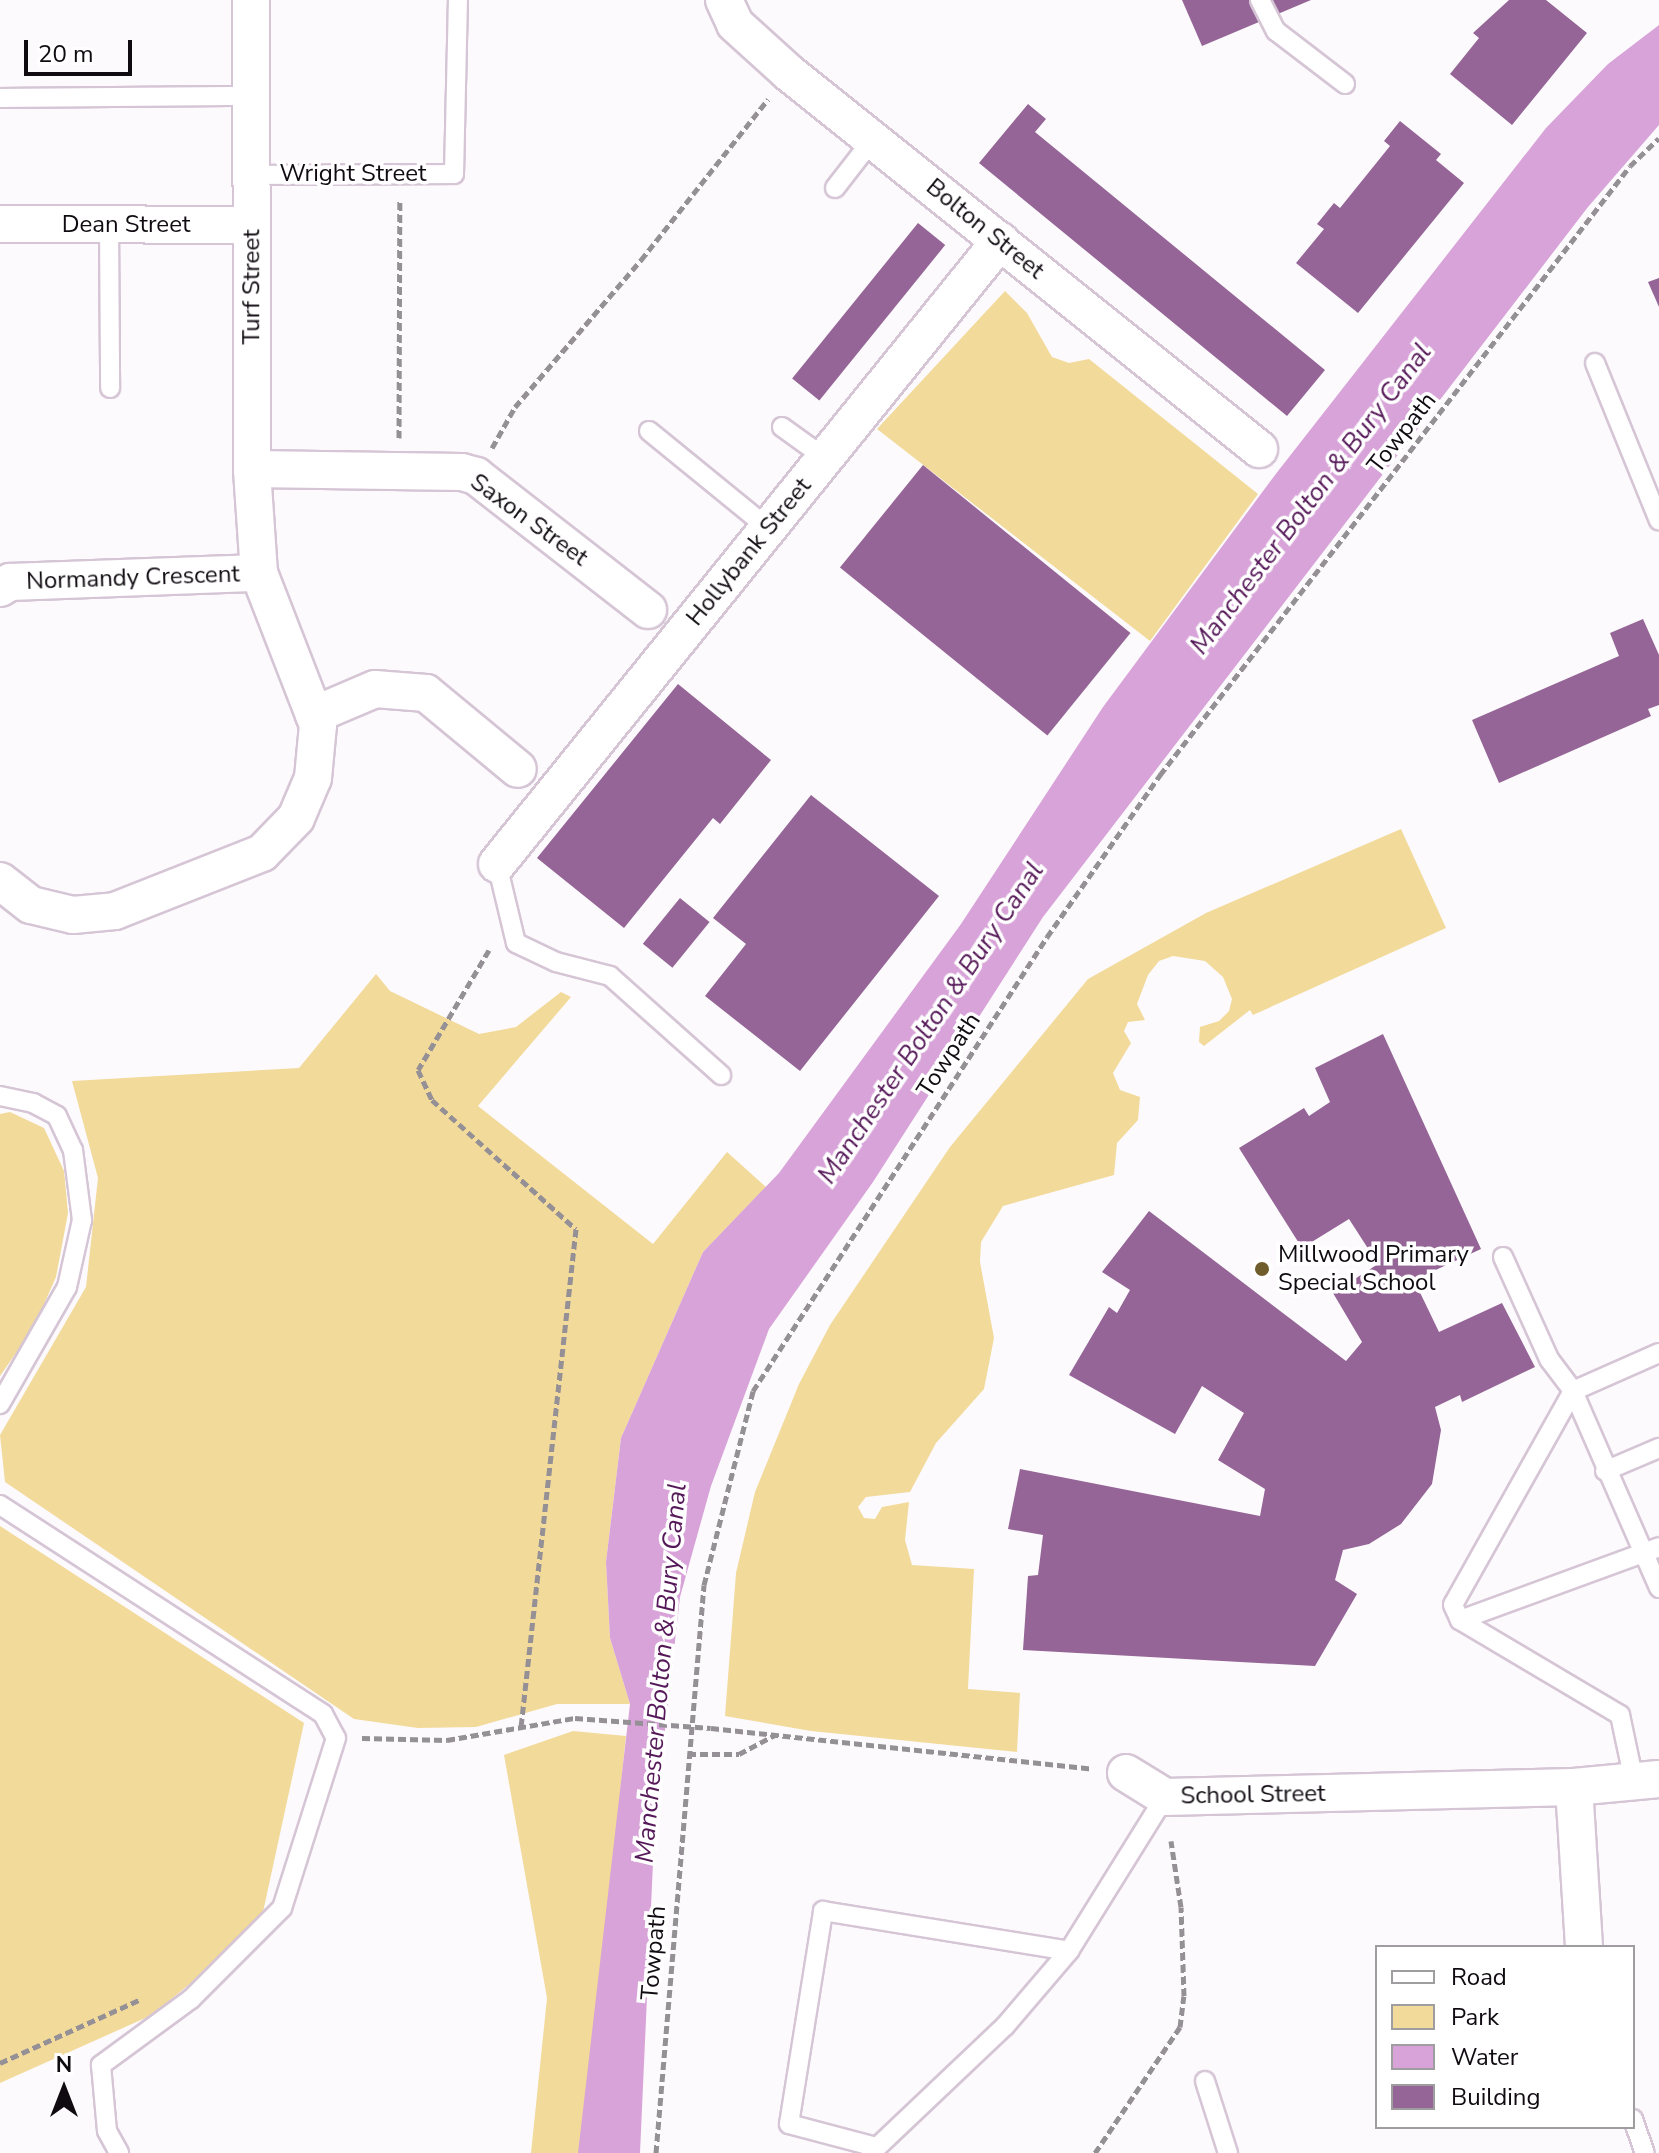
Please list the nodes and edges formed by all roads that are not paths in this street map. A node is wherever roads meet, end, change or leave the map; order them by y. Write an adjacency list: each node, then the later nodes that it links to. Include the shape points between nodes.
1 (251, 0): 6 (street, Turf Street)
2 (458, 0): 9 (lane, Wright Street, via 454,174)
3 (724, 0): 8 (street, Bolton Street, via 735,24)
4 (1260, 0): 5 (lane, via 1276,31)
5 (1345, 84)
6 (251, 96): 7 (lane); 9 (street, Turf Street)
7 (0, 98)
8 (873, 139): 10 (lane); 14 (street, Bolton Street)
9 (251, 175): 13 (street, Turf Street)
10 (835, 188)
11 (0, 224): 12 (street, Dean Street)
12 (109, 225): 13 (street, Dean Street); 16 (lane)
13 (252, 225): 21 (street, Turf Street)
14 (1000, 241): 19 (street, Bolton Street); 20 (street, Hollybank Street)
15 (1595, 363): 22 (lane)
16 (110, 388)
17 (782, 427): 20 (lane)
18 (649, 431): 23 (lane)
19 (1259, 449)
20 (825, 458): 23 (street, Hollybank Street)
21 (252, 469): 24 (street, Turf Street); 26 (street, Saxon Street, via 476,476)
22 (1659, 521)
23 (768, 528): 29 (street, Hollybank Street)
24 (259, 573): 25 (street, Normandy Crescent, via 10,582); 27 (street, Normandy Crescent)
25 (0, 588)
26 (648, 610)
27 (314, 715): 28 (street, via 375,689 426,693); 30 (street, Normandy Crescent, via 313,778 296,818 262,853 115,911 73,915 31,905)
28 (518, 769)
29 (497, 864): 31 (lane, via 516,943 556,962 610,976)
30 (0, 881)
31 (721, 1075)
32 (0, 1096): 36 (lane, via 33,1103 57,1116 73,1150 82,1220 67,1287)
33 (1503, 1257): 35 (lane, via 1549,1359)
34 (1659, 1353): 35 (lane)
35 (1573, 1391): 38 (lane); 42 (lane, via 1453,1605)
36 (0, 1404)
37 (1659, 1448): 38 (lane)
38 (1605, 1471): 40 (lane)
39 (0, 1505): 52 (lane, via 323,1714 336,1738 282,1908 191,1999 101,2065 107,2131)
40 (1651, 1551): 41 (lane); 42 (lane)
41 (1659, 1588)
42 (1460, 1620): 44 (lane, via 1620,1715)
43 (1126, 1773): 46 (street, School Street)
44 (1646, 1780): 45 (street, School Street)
45 (1574, 1787): 46 (street, School Street); 47 (street)
46 (1165, 1797): 48 (lane)
47 (1584, 1945)
48 (1069, 1951): 51 (lane, via 1005,2026); 51 (lane, via 823,1911 789,2124)
49 (1205, 2081): 53 (lane)
50 (1635, 2125): 54 (lane)
51 (874, 2150)
52 (119, 2153)
53 (1228, 2153)
54 (1645, 2153)

